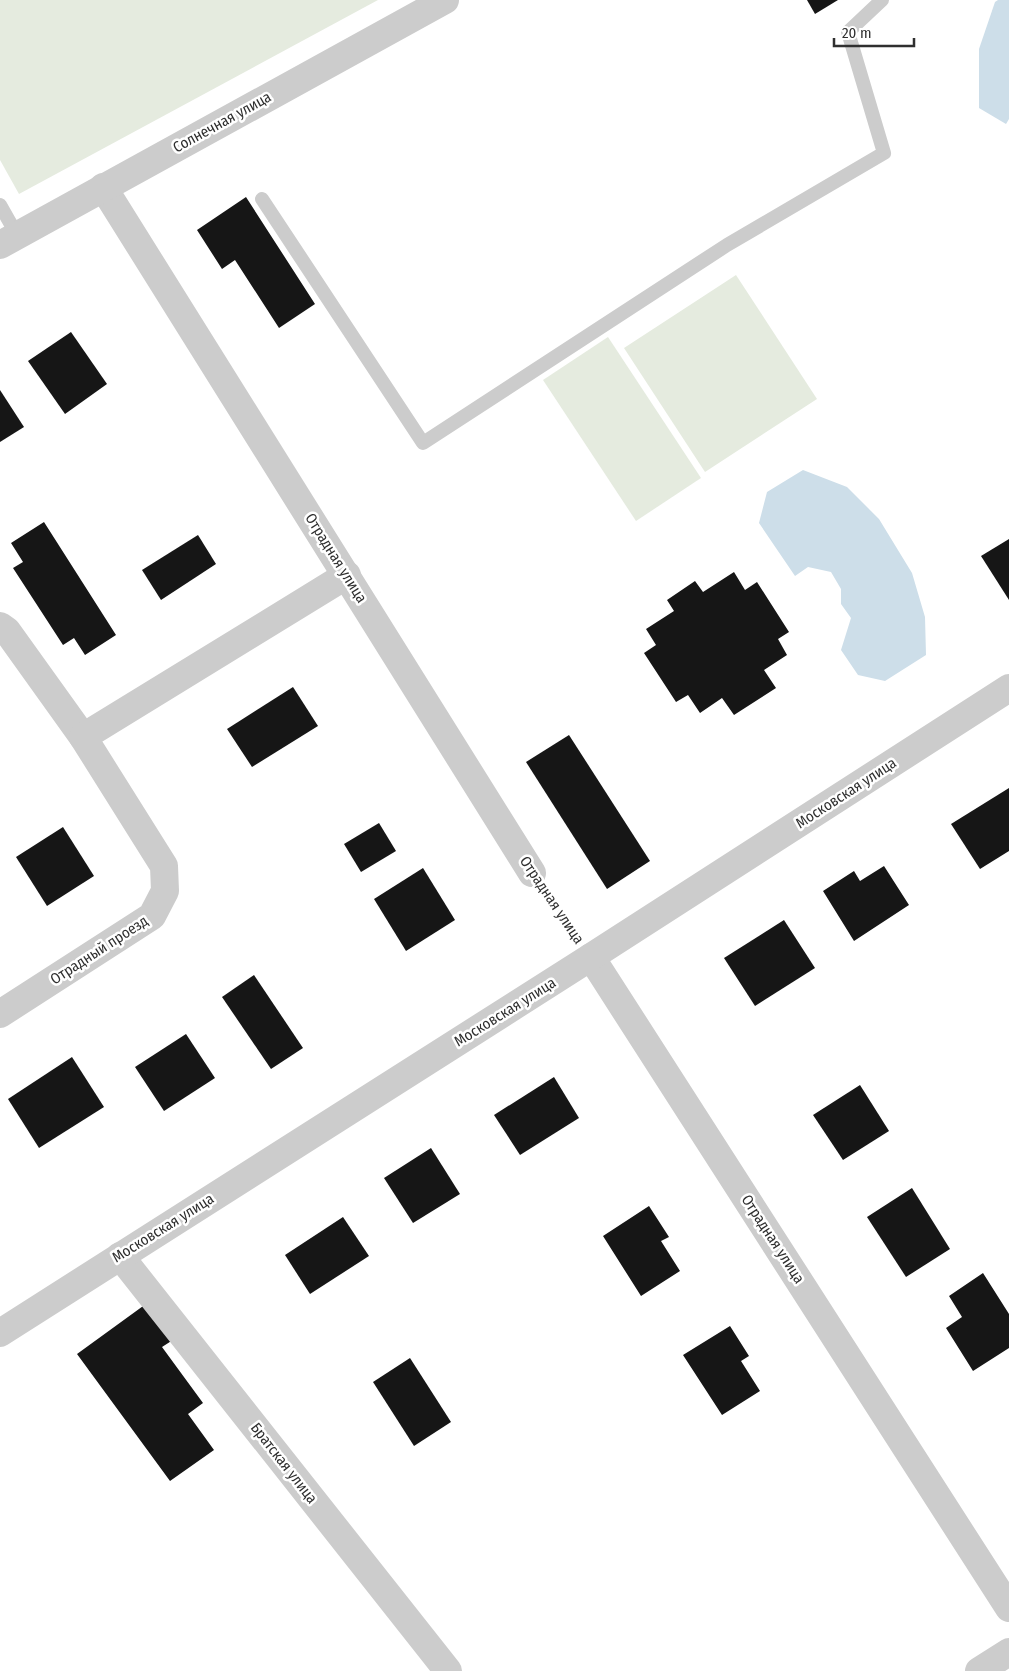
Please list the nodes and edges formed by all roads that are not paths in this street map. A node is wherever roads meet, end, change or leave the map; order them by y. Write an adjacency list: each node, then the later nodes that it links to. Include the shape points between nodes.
1 (882, 0): 4 (lane, via 848,32 884,153 727,245 423,443)
2 (431, 4): 3 (street, Солнечная улица)
3 (103, 187): 6 (street, Солнечная улица); 7 (street, Отрадная улица)
4 (262, 199)
5 (0, 205): 6 (lane)
6 (9, 240)
7 (347, 575): 10 (street); 11 (street, Отрадная улица)
8 (0, 626): 10 (street, Отрадный проезд)
9 (1009, 688): 12 (street, Московская улица)
10 (83, 737): 13 (street, Отрадный проезд, via 164,866 165,891 152,916)
11 (532, 873)
12 (591, 957): 14 (street, Московская улица); 16 (street, Отрадная улица)
13 (0, 1014)
14 (120, 1256): 15 (street, Московская улица); 18 (street, Братская улица)
15 (0, 1333)
16 (1009, 1608)
17 (1009, 1652): 19 (street)
18 (448, 1671)
19 (979, 1671)

